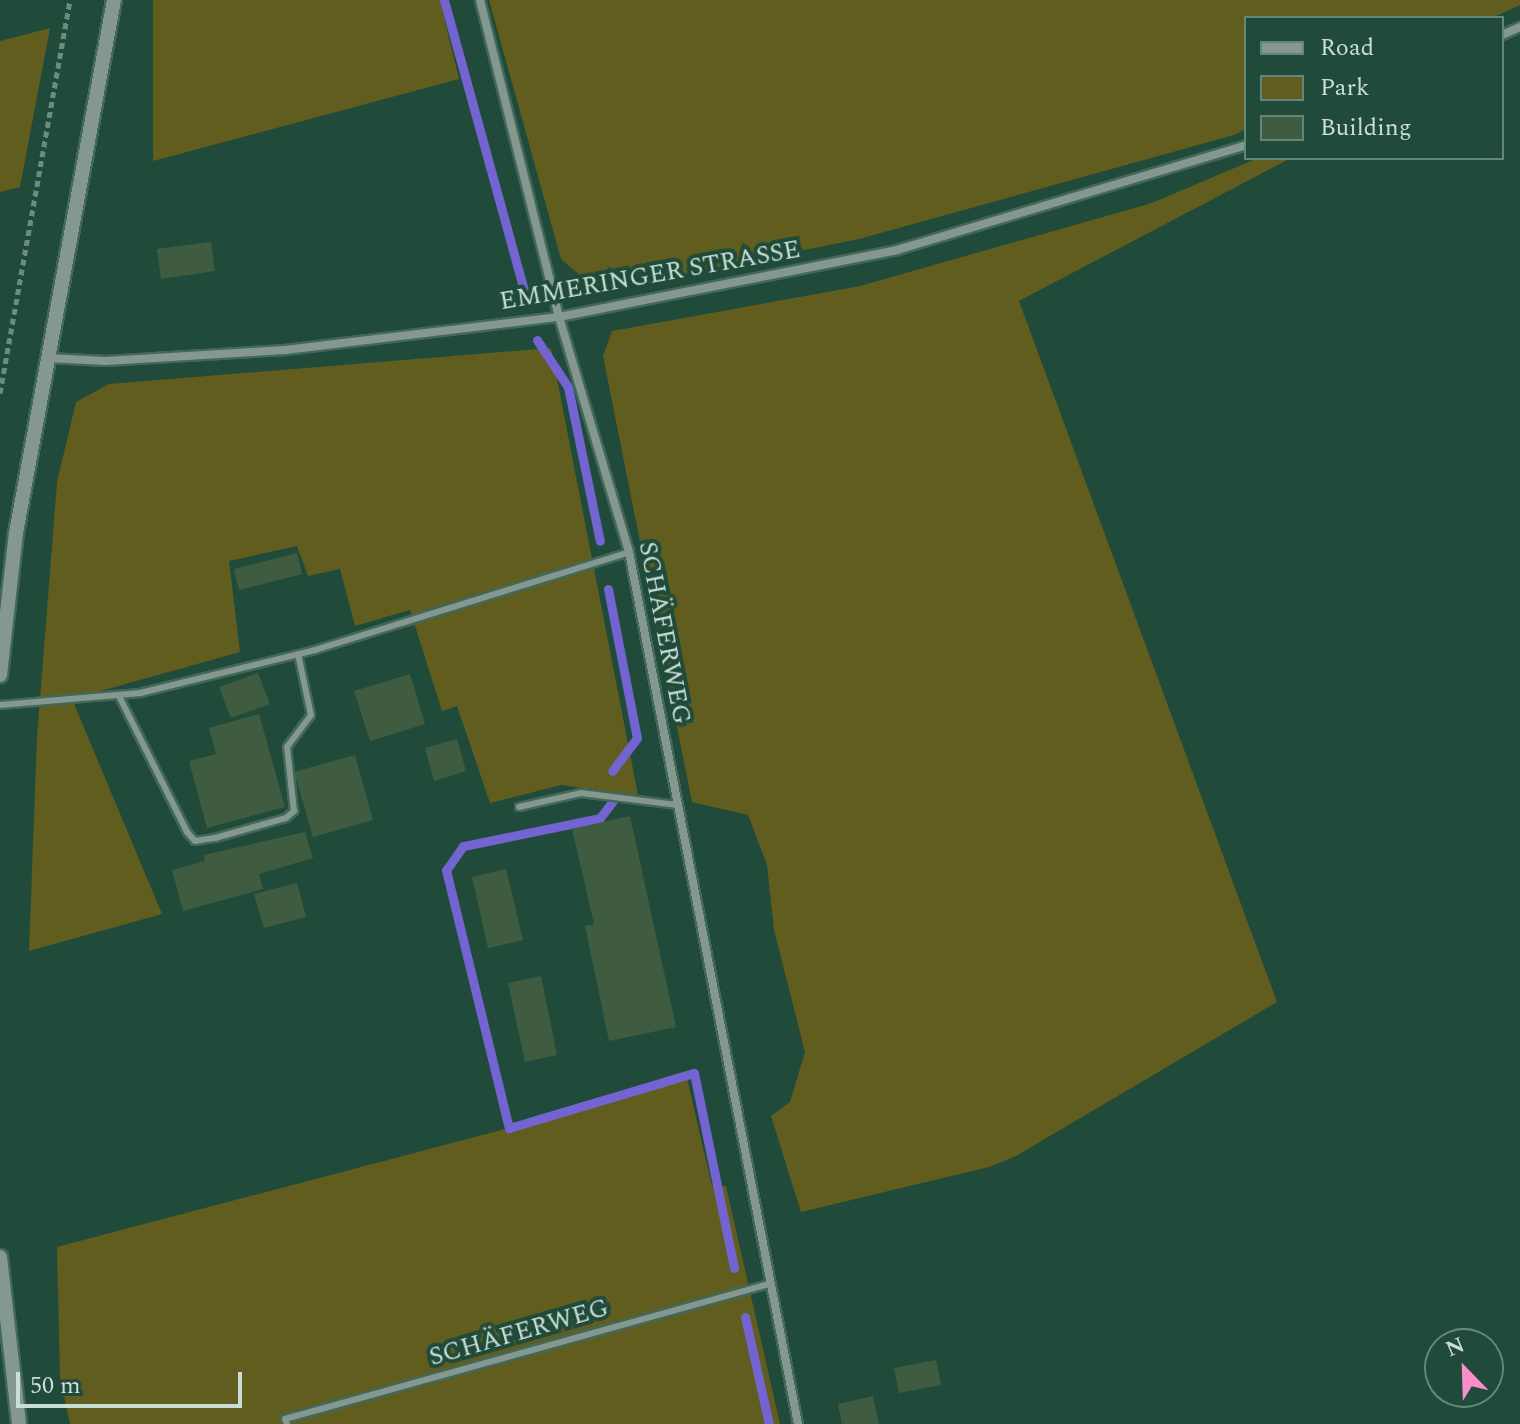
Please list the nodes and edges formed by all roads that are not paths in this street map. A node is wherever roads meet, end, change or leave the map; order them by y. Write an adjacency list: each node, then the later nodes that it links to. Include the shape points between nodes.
1 (114, 0): 5 (street)
2 (480, 0): 4 (street, SCHÄFERWEG)
3 (1244, 146): 4 (street, EMMERINGER STRASSE, via 897,250)
4 (559, 317): 5 (street, EMMERINGER STRASSE, via 285,350 106,361); 6 (street, SCHÄFERWEG)
5 (46, 358): 8 (street, via 16,533)
6 (629, 552): 7 (lane); 11 (street, SCHÄFERWEG)
7 (298, 654): 9 (lane); 9 (lane, via 311,715 287,747 294,811 286,818 215,838 195,841 187,832)
8 (0, 675)
9 (119, 696): 10 (lane)
10 (0, 705)
11 (678, 805): 12 (lane, via 581,793); 14 (street, SCHÄFERWEG)
12 (519, 807)
13 (0, 1257): 15 (street)
14 (769, 1284): 16 (lane, SCHÄFERWEG, via 285,1419); 17 (street, SCHÄFERWEG)
15 (19, 1424)
16 (287, 1424)
17 (798, 1424)

